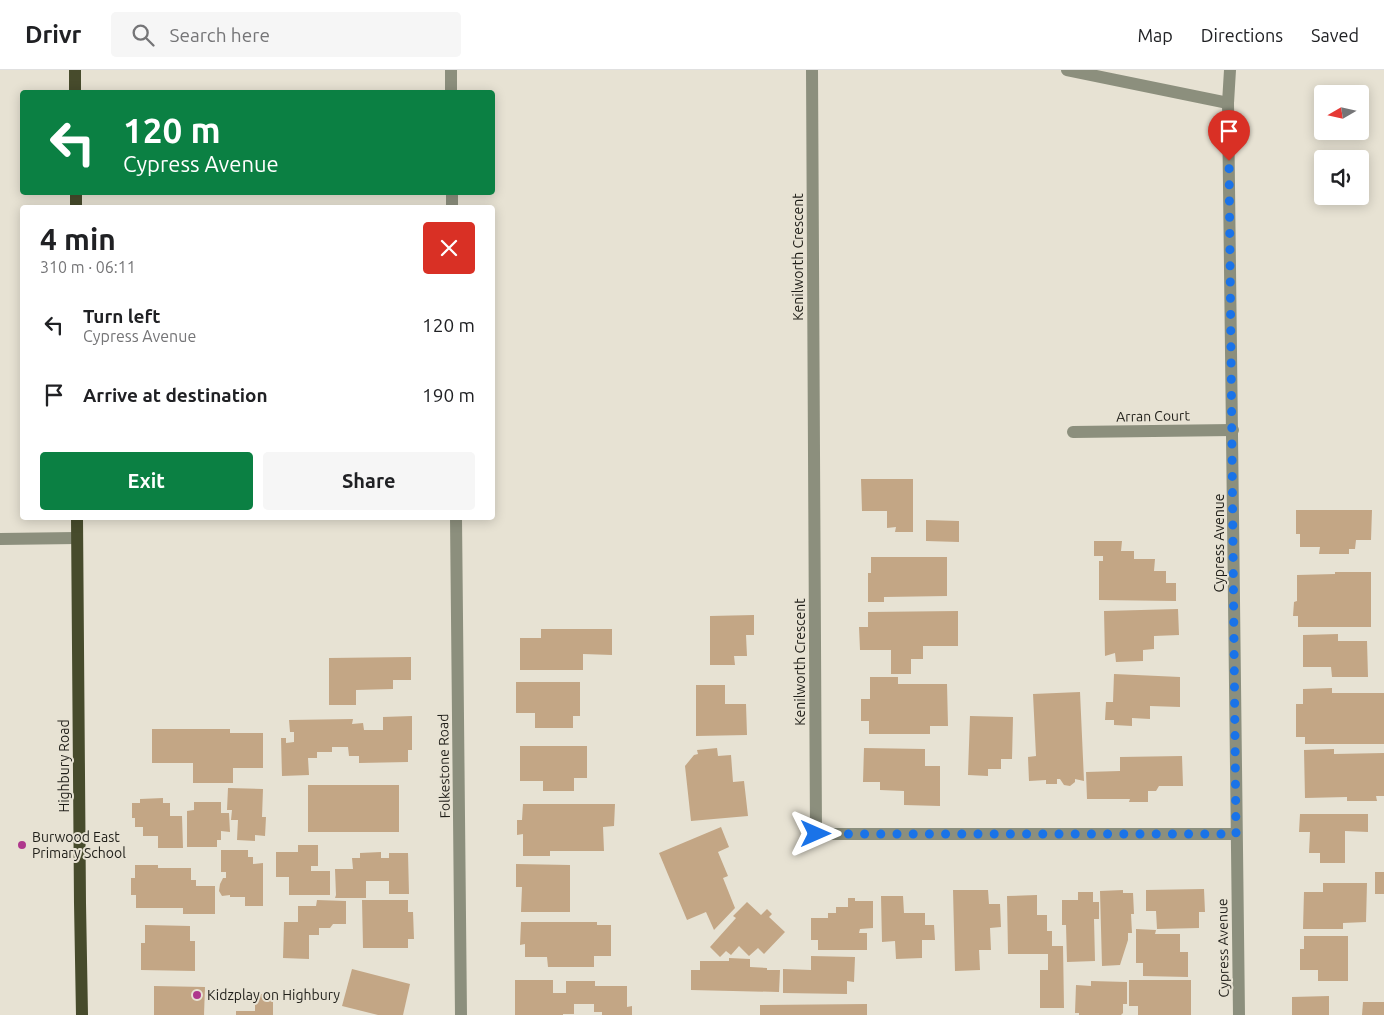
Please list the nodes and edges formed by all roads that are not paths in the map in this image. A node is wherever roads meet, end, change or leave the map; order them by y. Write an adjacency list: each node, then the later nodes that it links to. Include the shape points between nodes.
1 (75, 70): 6 (main road)
2 (451, 70): 7 (street)
3 (812, 70): 15 (street, Kenilworth Crescent, via 816,834)
4 (1067, 70): 8 (street)
5 (1230, 70): 8 (street, Cypress Avenue)
6 (75, 90)
7 (451, 90)
8 (1228, 103): 9 (street, Cypress Avenue)
9 (1233, 430): 10 (street, Arran Court); 15 (street, Cypress Avenue)
10 (1073, 432)
11 (77, 520): 13 (main road, Highbury Road)
12 (456, 520): 17 (street, Folkestone Road)
13 (77, 538): 14 (street); 16 (main road, Highbury Road)
14 (0, 539)
15 (1236, 834): 18 (street, Cypress Avenue)
16 (82, 1015)
17 (461, 1015)
18 (1239, 1015)

